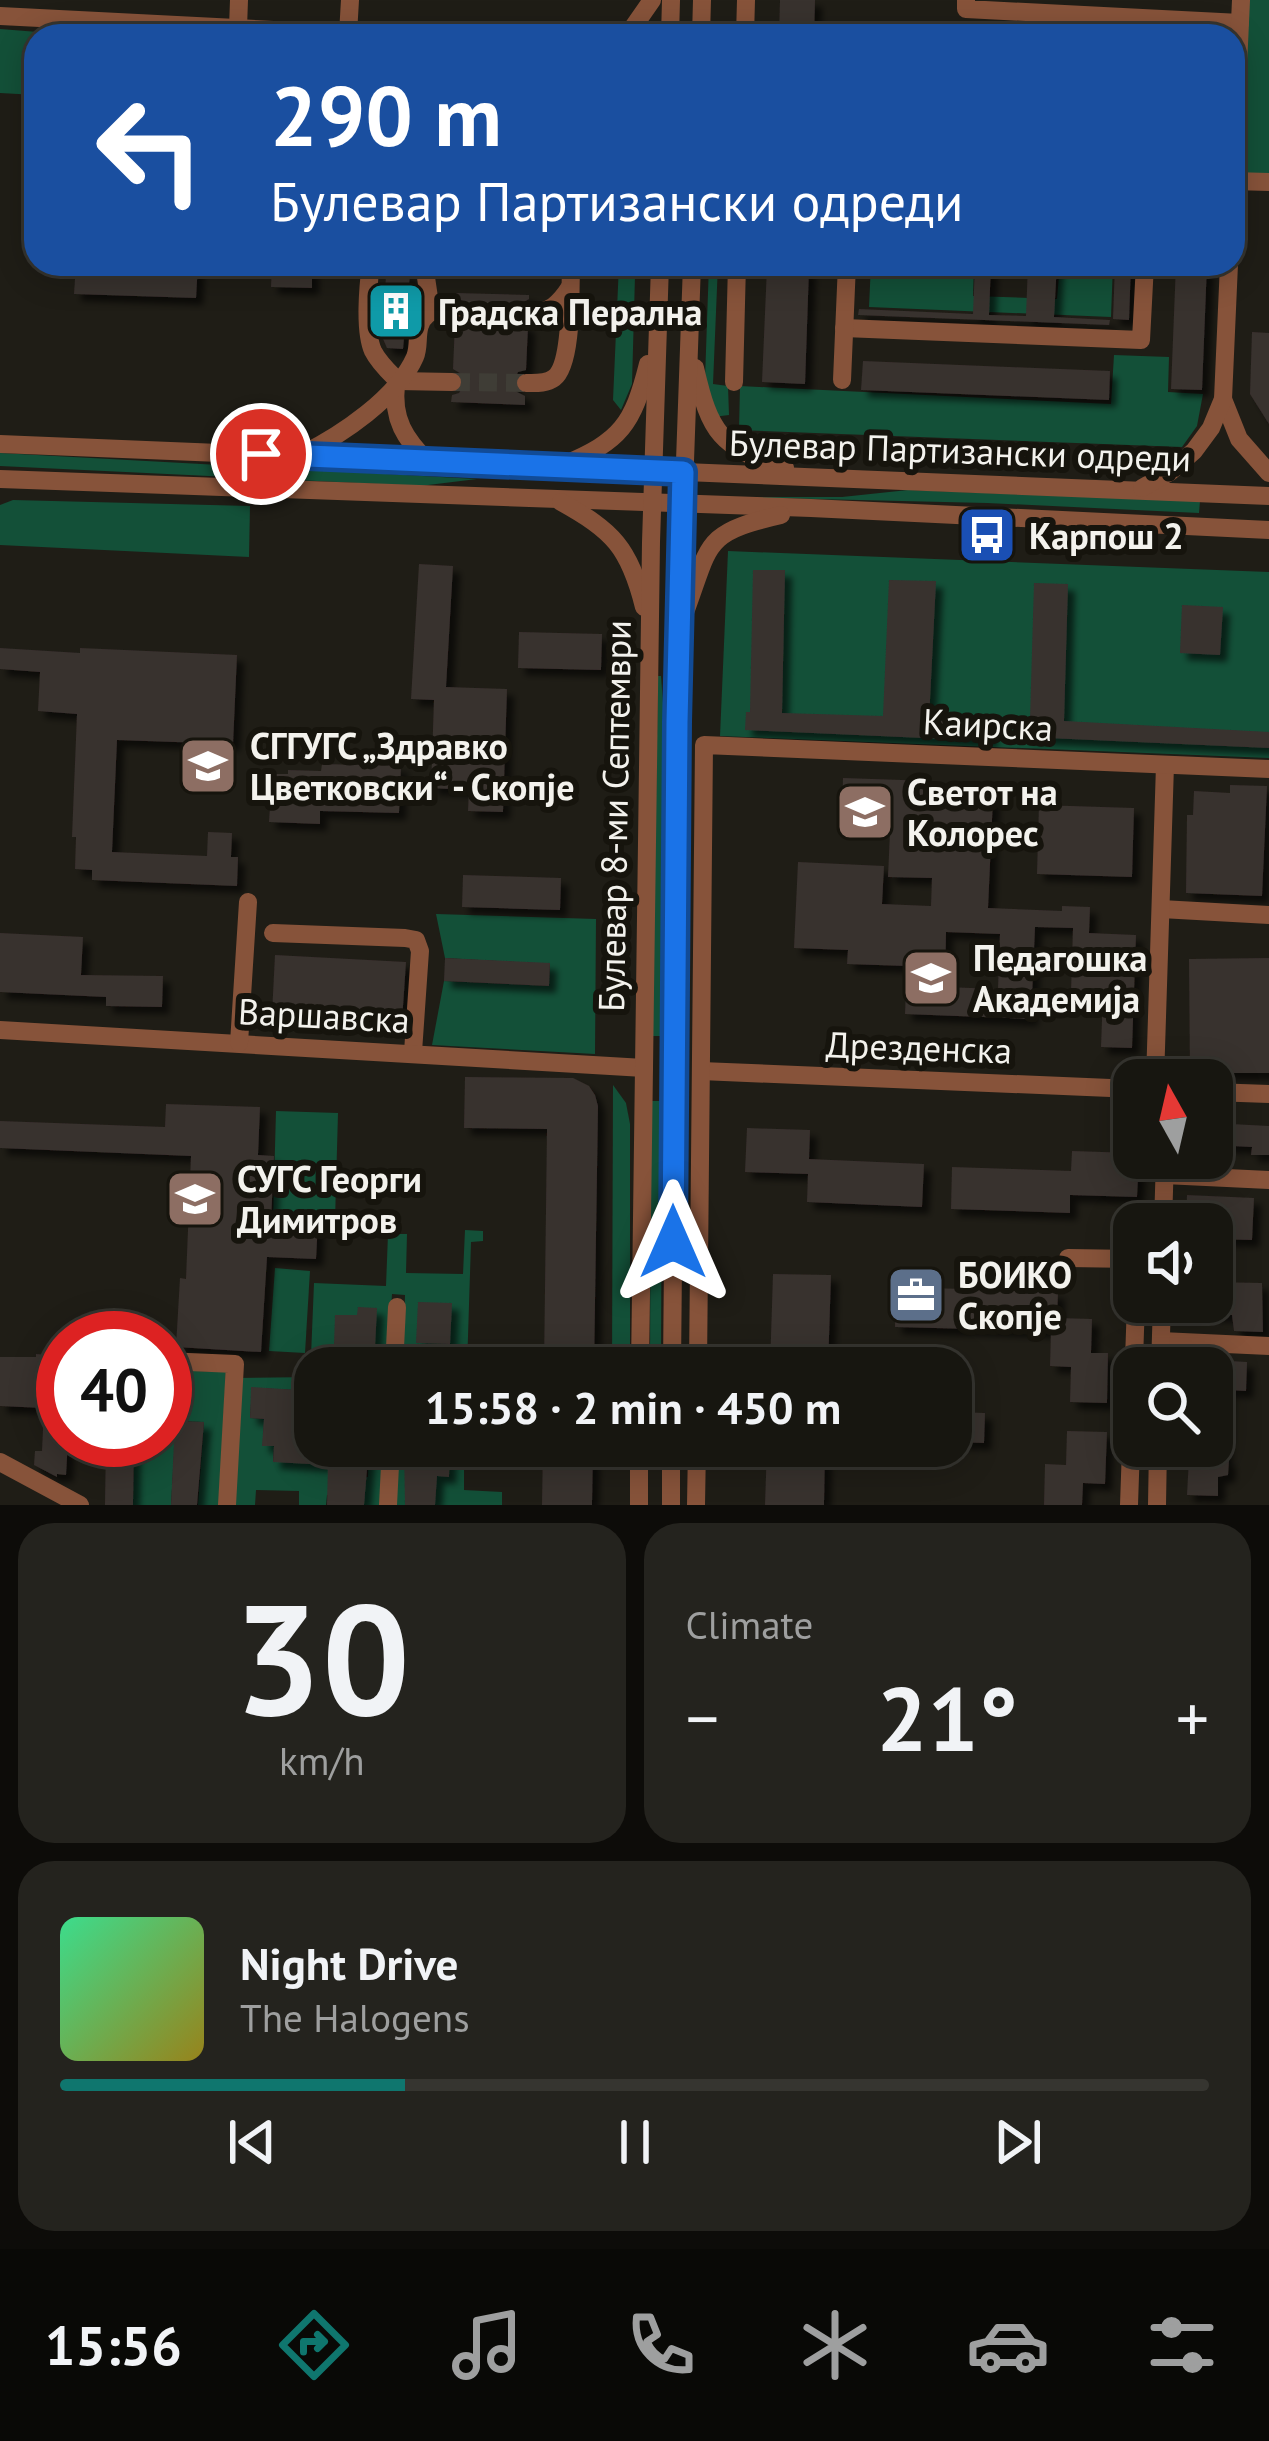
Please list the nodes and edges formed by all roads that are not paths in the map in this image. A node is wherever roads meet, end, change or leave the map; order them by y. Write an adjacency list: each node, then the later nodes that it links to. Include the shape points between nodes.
1 (966, 0): 6 (street, via 966,9)
2 (1241, 0): 4 (street)
3 (0, 16): 5 (street)
4 (1240, 23): 7 (street)
5 (159, 24)
6 (1118, 24)
7 (1224, 24)
8 (371, 276): 27 (street, via 370,341)
9 (426, 276): 19 (street)
10 (570, 276): 17 (street)
11 (659, 276): 21 (street, Булевар 8-ми Септември)
12 (692, 276): 23 (street, Булевар 8-ми Септември)
13 (737, 276): 26 (street)
14 (846, 276): 22 (street)
15 (1145, 276): 22 (street, via 1142,340)
16 (1228, 276): 29 (street)
17 (570, 287): 20 (street, via 552,309); 28 (street, via 562,369)
18 (455, 310): 19 (street)
19 (431, 311): 27 (street)
20 (529, 313)
21 (657, 325): 33 (street, via 628,422 614,439); 34 (street, Булевар 8-ми Септември)
22 (844, 328): 24 (street)
23 (690, 345): 35 (street, Булевар 8-ми Септември); 37 (street, via 715,431 751,458)
24 (842, 380)
25 (452, 382): 27 (street)
26 (734, 382)
27 (397, 383): 31 (street, via 355,423); 32 (street, via 400,428)
28 (526, 383)
29 (1223, 399): 36 (street, via 1239,439); 39 (street, via 1194,451)
30 (4, 441): 31 (street, Булевар Партизански одреди)
31 (298, 456): 32 (street, Булевар Партизански одреди)
32 (428, 462): 33 (street, Булевар Партизански одреди)
33 (557, 468): 34 (street, Булевар Партизански одреди)
34 (653, 471): 35 (street, Булевар Партизански одреди); 42 (street, Булевар 8-ми Септември)
35 (683, 472): 37 (street, Булевар Партизански одреди); 43 (street, Булевар 8-ми Септември)
36 (1269, 473)
37 (813, 476): 39 (street, Булевар Партизански одреди)
38 (4, 482): 41 (street, Булевар Партизански одреди)
39 (1138, 490): 40 (street, Булевар Партизански одреди)
40 (1269, 496)
41 (557, 499): 42 (street, Булевар Партизански одреди); 46 (street, via 618,542)
42 (652, 503): 43 (street, Булевар Партизански одреди); 46 (street, Булевар 8-ми Септември)
43 (682, 504): 44 (street, Булевар Партизански одреди); 47 (street, Булевар 8-ми Септември)
44 (811, 508): 45 (street, Булевар Партизански одреди); 47 (street, via 746,523 714,542)
45 (1269, 530)
46 (650, 627): 60 (street, Булевар 8-ми Септември)
47 (679, 630): 53 (street, Булевар 8-ми Септември)
48 (1166, 765): 49 (street, Каирска); 51 (street); 52 (street, Каирска, via 704,745)
49 (1269, 769)
50 (248, 902): 57 (street)
51 (1161, 909): 54 (street); 59 (street)
52 (702, 913): 53 (street); 61 (street)
53 (676, 914): 66 (street, Булевар 8-ми Септември)
54 (1269, 915)
55 (273, 933): 58 (street, via 416,940)
56 (0, 1030): 57 (street, Варшавска)
57 (239, 1043): 58 (street, Варшавска)
58 (413, 1052): 60 (street, Варшавска)
59 (1156, 1059)
60 (644, 1068): 77 (street, Булевар 8-ми Септември)
61 (701, 1071): 62 (street, Дрезденска); 65 (street)
62 (1113, 1088)
63 (1233, 1093): 64 (street)
64 (1269, 1094)
65 (701, 1099): 66 (street); 79 (street)
66 (674, 1116): 78 (street, Булевар 8-ми Септември)
67 (1233, 1176): 68 (street)
68 (1269, 1180)
69 (1068, 1258): 70 (street)
70 (1113, 1259)
71 (397, 1307): 76 (street)
72 (1135, 1323): 94 (street)
73 (1161, 1323): 74 (street)
74 (1161, 1341): 75 (street); 80 (street)
75 (1269, 1346)
76 (395, 1347)
77 (640, 1347)
78 (672, 1347)
79 (698, 1347)
80 (1161, 1347)
81 (192, 1362): 89 (street, via 235,1364)
82 (0, 1462): 88 (street)
83 (390, 1467): 90 (street)
84 (639, 1467): 91 (street)
85 (671, 1467): 92 (street)
86 (697, 1467): 93 (street)
87 (1158, 1467): 95 (street)
88 (80, 1505)
89 (227, 1505)
90 (388, 1505)
91 (639, 1505)
92 (671, 1505)
93 (696, 1505)
94 (1129, 1505)
95 (1157, 1505)

